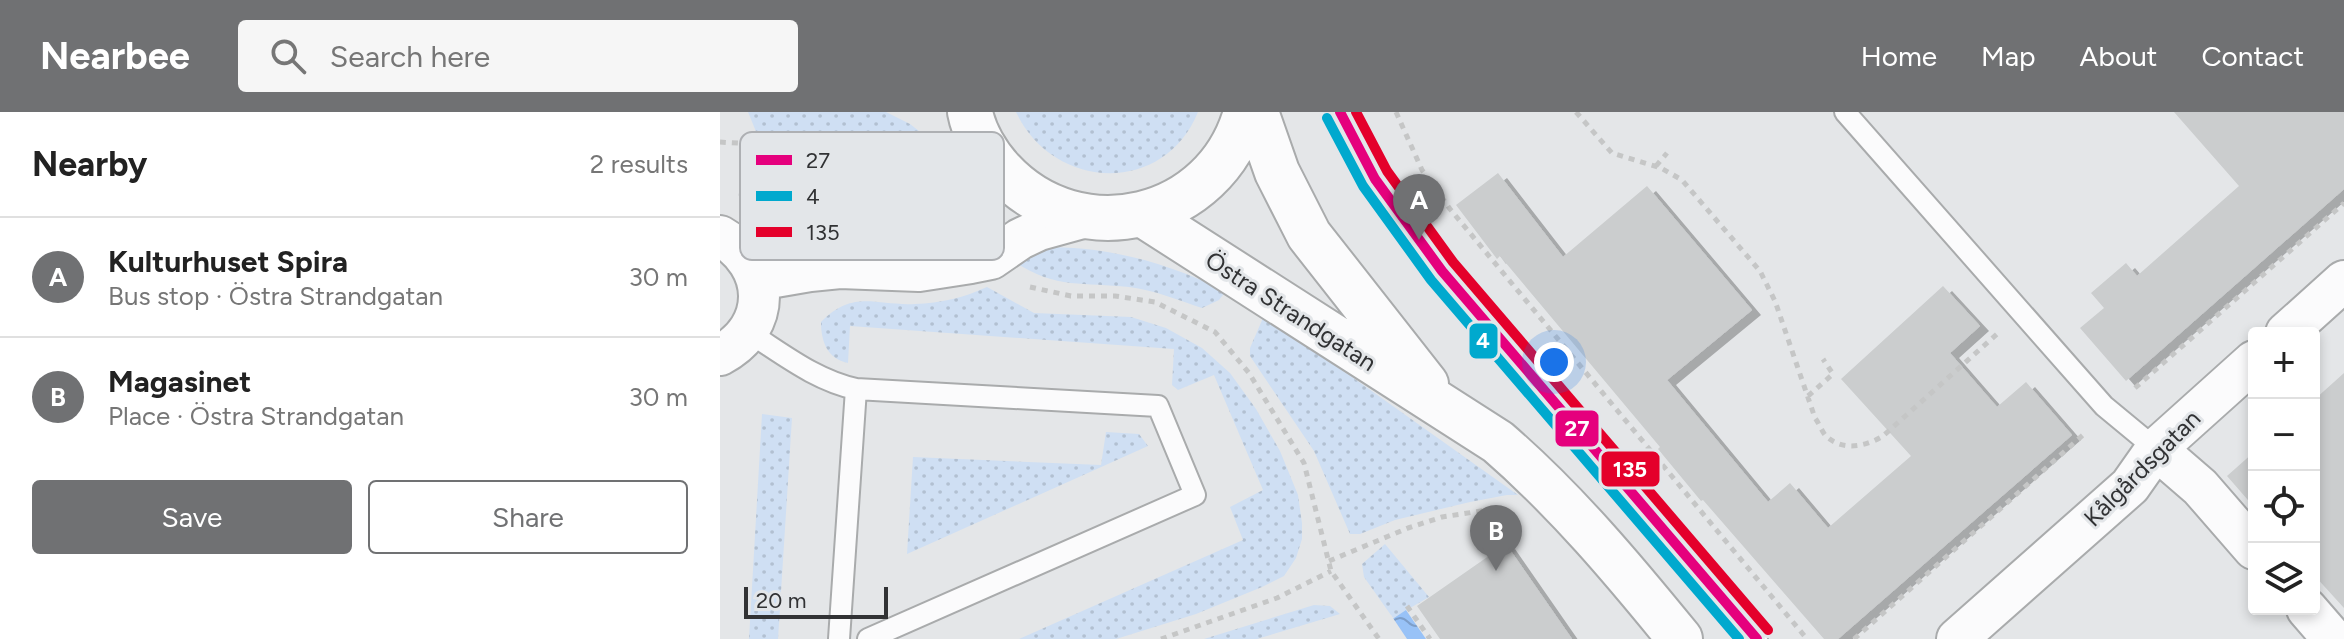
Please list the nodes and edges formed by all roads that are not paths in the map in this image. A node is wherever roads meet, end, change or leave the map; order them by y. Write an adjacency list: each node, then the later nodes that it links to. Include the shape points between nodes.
1 (1246, 112): 6 (main road, via 1233,147 1203,182 1185,197)
2 (1256, 112): 21 (main road, Östra Strandgatan, via 1277,172 1309,235)
3 (1340, 112): 28 (lane, via 1383,194 1419,240 1506,349)
4 (1845, 112): 22 (lane, via 2104,406)
5 (1004, 172): 7 (main road, via 1058,210)
6 (1142, 214): 7 (main road); 21 (main road, Östra Strandgatan)
7 (1086, 217): 10 (street, via 1039,230)
8 (720, 236): 9 (street)
9 (740, 250)
10 (1004, 250)
11 (748, 260): 15 (street)
12 (942, 260): 14 (street)
13 (985, 260): 14 (street)
14 (936, 268): 15 (street, via 840,268)
15 (758, 280): 18 (street, via 756,316)
16 (2344, 281): 17 (street)
17 (2293, 327)
18 (734, 344): 20 (lane)
19 (2248, 366): 22 (street, Kålgårdsgatan)
20 (856, 389): 25 (lane); 26 (lane, via 1158,406 1195,495)
21 (1443, 405): 27 (main road, Östra Strandgatan, via 1498,442 1543,482 1614,557)
22 (2156, 449): 23 (street, via 2200,487); 29 (street, Kålgårdsgatan, via 2130,486)
23 (2249, 543)
24 (2312, 615): 30 (street)
25 (839, 639)
26 (868, 639)
27 (1680, 639)
28 (1757, 639)
29 (1957, 639)
30 (2333, 639)

